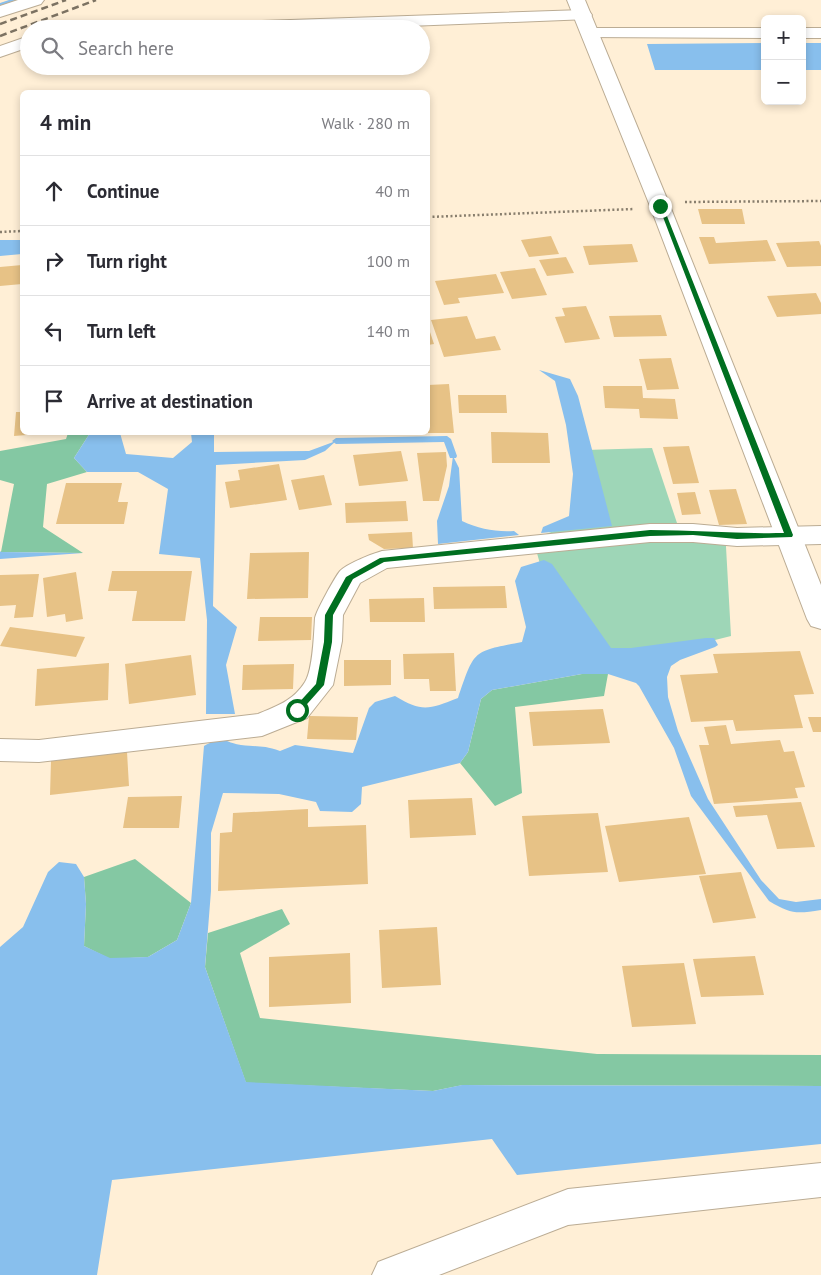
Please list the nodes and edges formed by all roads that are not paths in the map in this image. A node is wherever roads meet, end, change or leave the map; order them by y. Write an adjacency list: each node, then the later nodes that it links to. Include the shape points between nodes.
1 (35, 0): 2 (street)
2 (0, 12)
3 (584, 16): 4 (street); 5 (street); 10 (street)
4 (430, 21)
5 (761, 33)
6 (806, 33): 7 (street)
7 (821, 33)
8 (20, 44): 9 (street)
9 (0, 52)
10 (789, 535): 11 (street); 12 (street); 13 (street, via 737,537 650,533 382,560 350,577 329,615 320,685 297,710 262,725 39,752)
11 (821, 535)
12 (821, 619)
13 (0, 750)
14 (821, 1180): 15 (street, via 568,1207)
15 (391, 1275)

